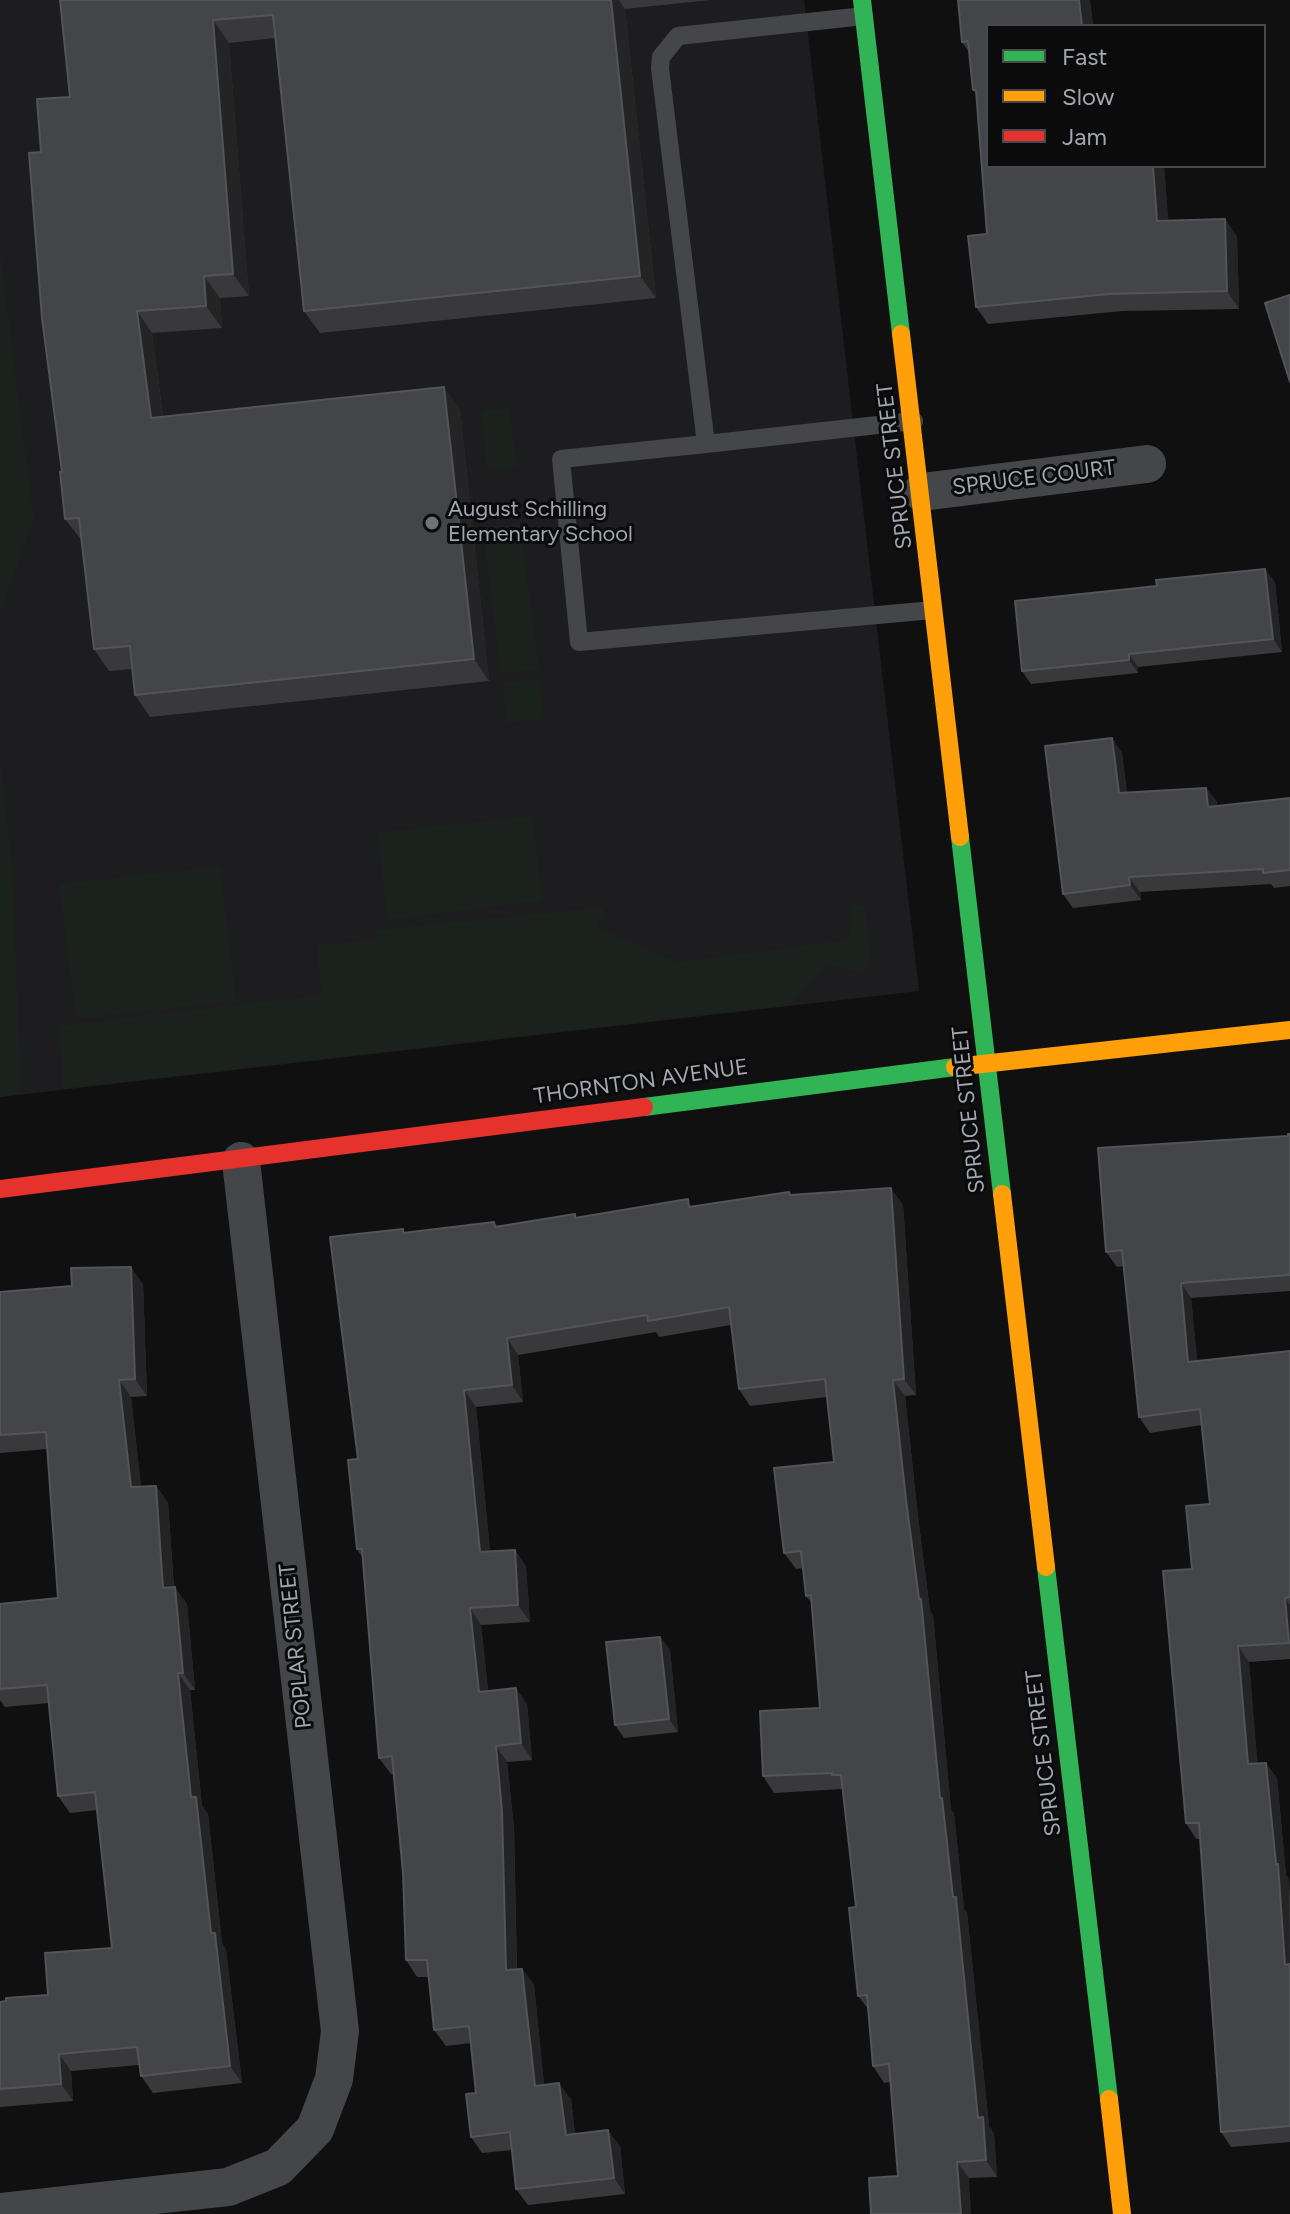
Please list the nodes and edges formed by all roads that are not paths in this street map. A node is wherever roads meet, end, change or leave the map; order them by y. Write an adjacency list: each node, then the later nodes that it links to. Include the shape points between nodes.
1 (863, 8): 2 (street, SPRUCE STREET); 3 (lane, via 678,36 661,57)
2 (914, 421): 3 (lane); 5 (street, SPRUCE STREET)
3 (706, 444): 6 (lane, via 561,459 579,642)
4 (1147, 464): 5 (street, SPRUCE COURT)
5 (922, 492): 6 (street, SPRUCE STREET)
6 (936, 610): 8 (street, SPRUCE STREET)
7 (1290, 1030): 8 (street, THORNTON AVENUE)
8 (988, 1063): 9 (street, THORNTON AVENUE); 12 (street, SPRUCE STREET)
9 (241, 1161): 10 (street, THORNTON AVENUE); 11 (street, POPLAR STREET, via 340,2031 334,2079 315,2129 278,2167 228,2187)
10 (0, 1189)
11 (0, 2212)
12 (1122, 2214)

